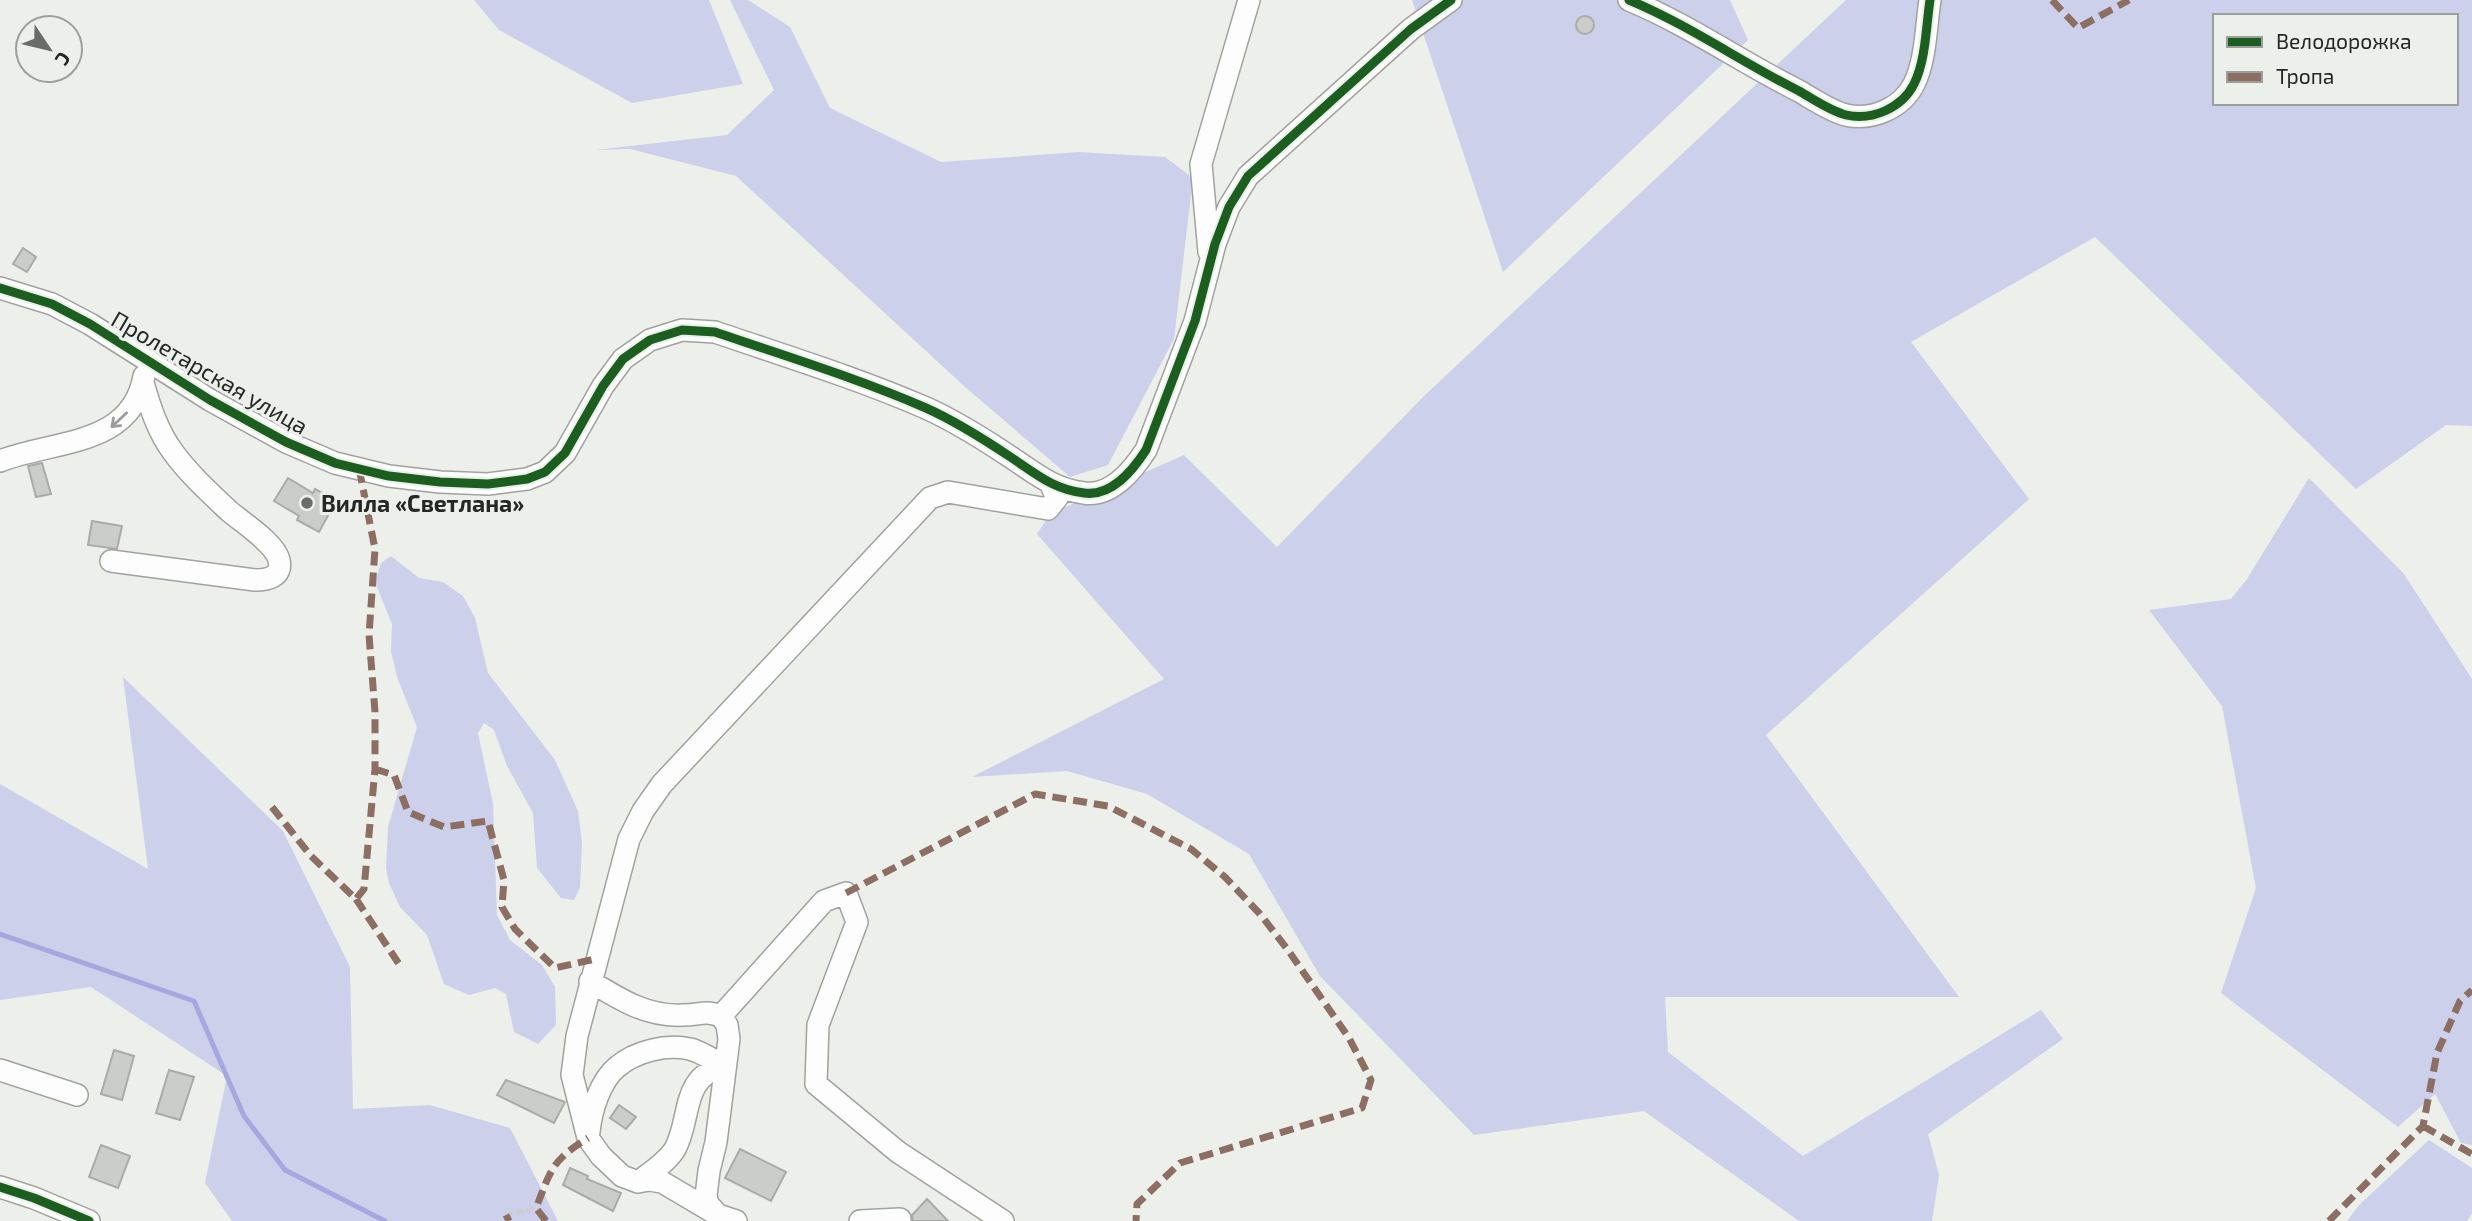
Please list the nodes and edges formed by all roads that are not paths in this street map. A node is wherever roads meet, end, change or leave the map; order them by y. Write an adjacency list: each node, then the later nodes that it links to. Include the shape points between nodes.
1 (1249, 0): 5 (street, via 1201,164)
2 (1451, 0): 5 (street, Пролетарская улица, via 1411,29 1248,176 1229,207)
3 (1629, 0): 4 (street, via 1667,16 1845,115 1865,117 1902,101 1914,85)
4 (1930, 0)
5 (1210, 265): 10 (street, Пролетарская улица, via 1174,380 1135,467 1122,481 1087,494)
6 (0, 288): 7 (street, Пролетарская улица, via 52,304)
7 (147, 360): 8 (street); 10 (street, Пролетарская улица, via 286,442 335,463 389,476 488,484 545,472 565,453 623,359 650,340 682,330 715,332 927,408)
8 (143, 383): 9 (street, one-way to 9, via 125,416 106,432); 11 (street, via 172,451 201,484 266,542 279,559 279,569 275,577 255,580)
9 (0, 461)
10 (1051, 485): 12 (street, via 1057,498 1048,509 963,493 930,498 772,665 662,784 643,811 629,839)
11 (111, 561)
12 (590, 981): 13 (street, via 623,1002 656,1014 685,1016 706,1011); 17 (street, via 572,1075)
13 (722, 1016): 14 (street, via 729,1039); 24 (street, via 824,901 846,893 857,922 818,1025 816,1084 898,1152)
14 (725, 1066): 17 (street, via 692,1049 665,1047 639,1054 616,1068 603,1086 591,1112); 18 (street, via 710,1070 699,1080 674,1150); 20 (street, via 706,1196 708,1204)
15 (0, 1070): 16 (street)
16 (77, 1095)
17 (588, 1138): 18 (street, via 621,1176)
18 (638, 1182): 20 (street, via 662,1182)
19 (0, 1187): 22 (street)
20 (727, 1218)
21 (900, 1219): 23 (street)
22 (89, 1221)
23 (859, 1221)
24 (1003, 1221)

